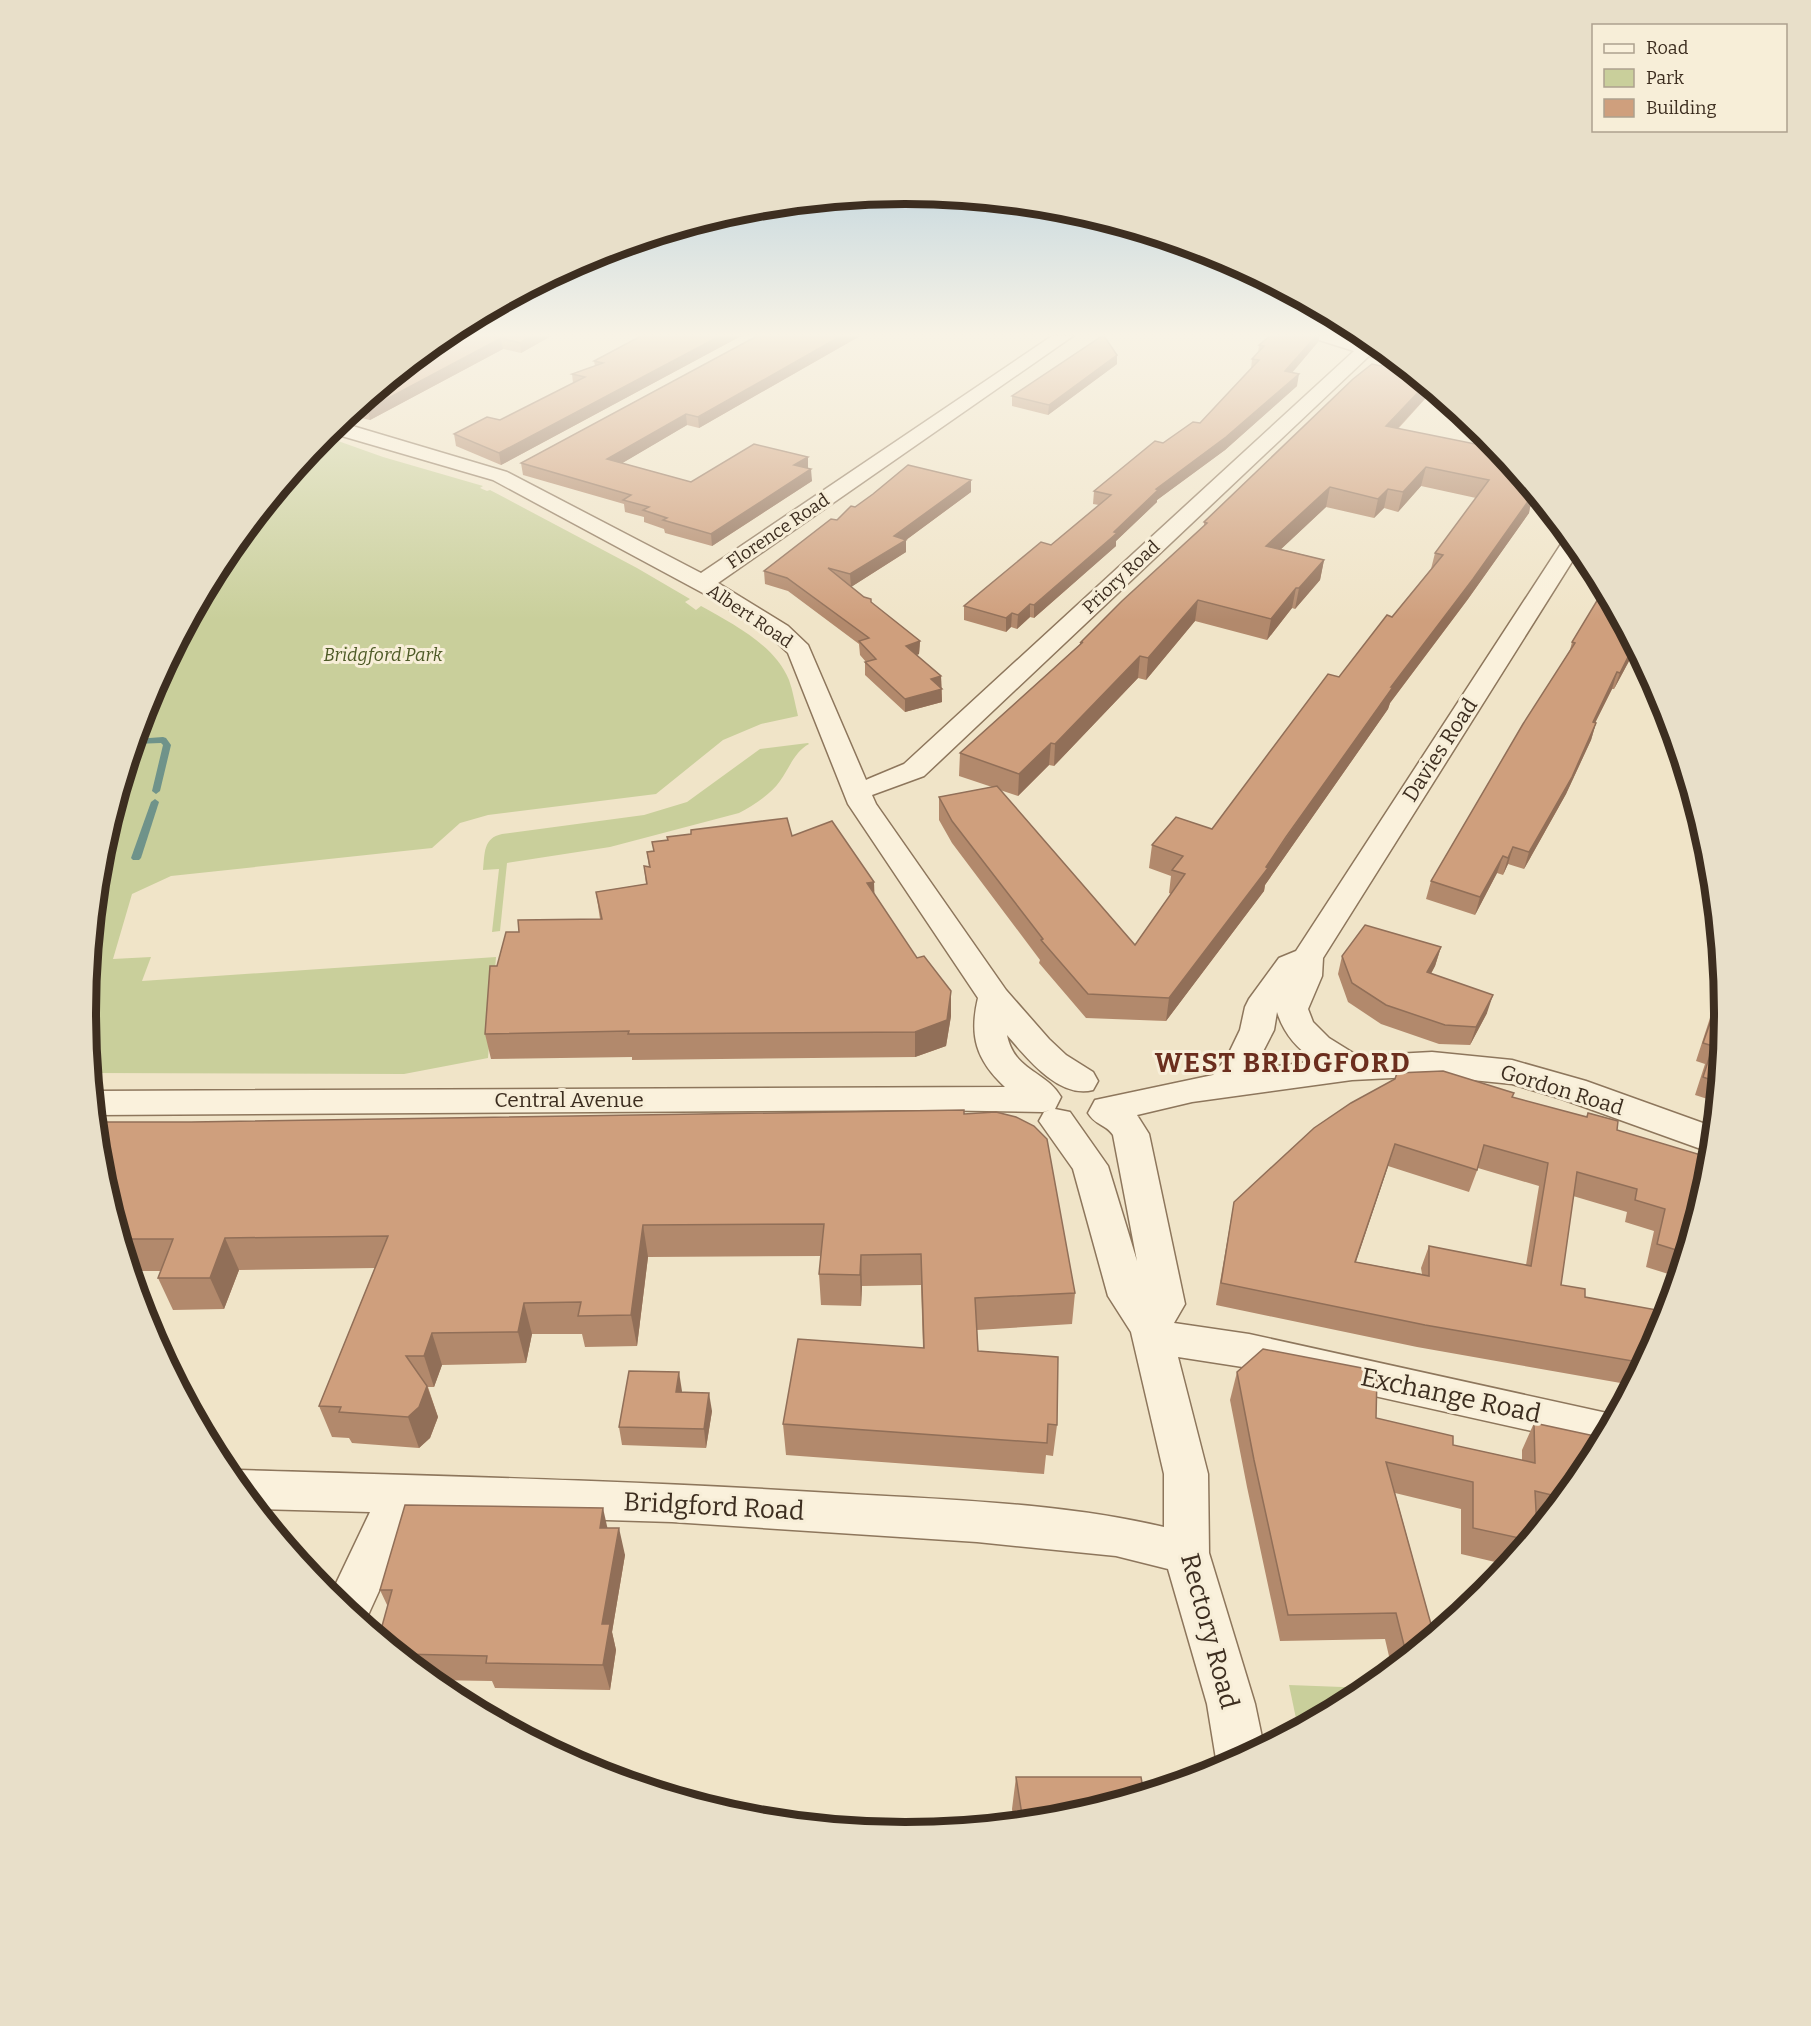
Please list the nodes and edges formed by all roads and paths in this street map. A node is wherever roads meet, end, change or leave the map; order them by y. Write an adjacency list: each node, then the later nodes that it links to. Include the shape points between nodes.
1 (346, 431): 5 (street, Albert Road, via 462,463 511,471)
2 (926, 431): 5 (street, Florence Road)
3 (1279, 431): 6 (street, Priory Road, via 914,770)
4 (1569, 549): 7 (street, Davies Road)
5 (700, 582): 6 (street, Albert Road, via 779,631 800,650)
6 (856, 790): 8 (street, Albert Road)
7 (1307, 958): 9 (street, Davies Road, via 1306,976 1292,1009 1298,1027 1317,1046); 10 (street, Davies Road, via 1290,965 1261,1007 1257,1030 1241,1063)
8 (994, 998): 11 (street, Albert Road, via 1037,1047); 13 (street, via 989,1031 995,1051 1017,1081)
9 (1352, 1068): 10 (street, Gordon Road); 14 (street, Gordon Road, via 1432,1064 1512,1072)
10 (1208, 1088): 11 (street, Gordon Road)
11 (1098, 1098): 13 (street, Central Avenue, via 1094,1123 1085,1125 1076,1126); 15 (street, via 1131,1134 1165,1304)
12 (101, 1103): 13 (street, Central Avenue, via 914,1098)
13 (1048, 1106): 15 (street, Rectory Road, via 1090,1166 1128,1296)
14 (1705, 1137)
15 (1151, 1331): 16 (street, Exchange Road); 19 (street, Rectory Road, via 1186,1474)
16 (1601, 1428)
17 (251, 1489): 18 (street, Bridgford Road)
18 (402, 1494): 19 (street, Bridgford Road, via 711,1504 977,1522 1116,1536); 20 (street)
19 (1186, 1553): 21 (street, Rectory Road, via 1231,1704)
20 (351, 1602)
21 (1239, 1750)

